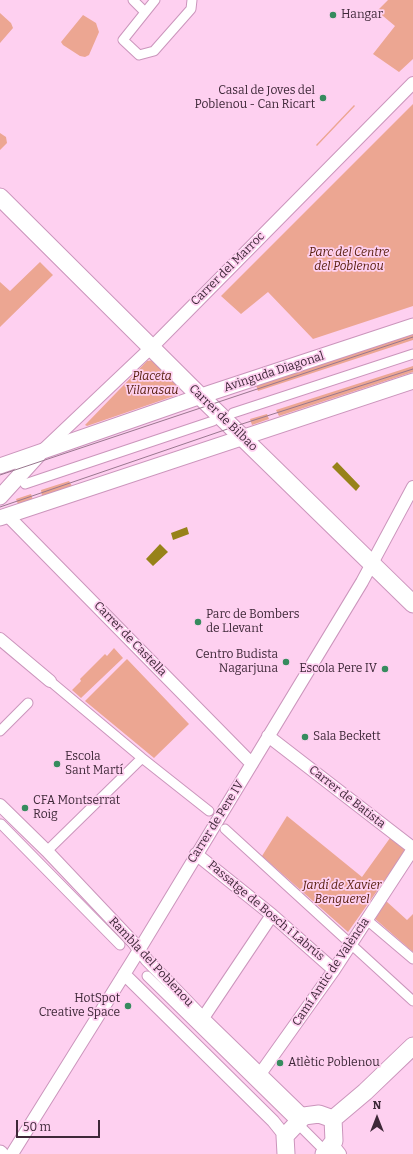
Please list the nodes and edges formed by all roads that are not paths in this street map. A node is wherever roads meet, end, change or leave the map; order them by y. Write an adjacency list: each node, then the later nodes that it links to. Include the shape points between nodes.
1 (133, 0): 4 (street)
2 (155, 0): 4 (street)
3 (192, 0): 4 (street, via 191,9 154,51 139,54 123,40)
4 (145, 12)
5 (413, 83): 8 (street, Carrer del Marroc)
6 (0, 197): 8 (main road, Carrer de Bilbao)
7 (413, 326): 11 (street, Avinguda Diagonal)
8 (151, 347): 11 (main road, Carrer de Bilbao); 15 (street, Carrer del Marroc)
9 (413, 354): 12 (street)
10 (413, 381): 14 (street)
11 (200, 396): 14 (main road, Carrer de Bilbao); 15 (street, Avinguda Diagonal)
12 (233, 413)
13 (213, 421): 17 (street)
14 (242, 436): 20 (street); 21 (main road, Carrer de Bilbao)
15 (39, 453): 16 (street, Avinguda Diagonal); 19 (street)
16 (0, 466)
17 (25, 484)
18 (413, 487): 21 (street, Carrer de Pere IV)
19 (0, 497)
20 (4, 516): 29 (street, Carrer de Castella)
21 (372, 564): 22 (main road, Carrer de Bilbao); 27 (street, Carrer de Pere IV)
22 (413, 604)
23 (0, 639): 24 (street)
24 (50, 681): 28 (street)
25 (28, 703): 26 (street)
26 (0, 732)
27 (268, 736): 29 (street, Carrer de Pere IV); 33 (street, Carrer de Batista)
28 (142, 758): 30 (street); 34 (street)
29 (252, 764): 35 (street, Carrer de Pere IV)
30 (209, 811)
31 (2, 815): 34 (street, Rambla del Poblenou); 38 (street, Rambla del Poblenou)
32 (225, 828): 39 (street)
33 (410, 846): 37 (street, Camí Antic de València)
34 (47, 851): 40 (street, Rambla del Poblenou)
35 (196, 854): 36 (street, Passatge de Bosch i Labrús); 40 (street, Carrer de Pere IV)
36 (272, 915): 42 (street, Passatge de Bosch i Labrús); 46 (street)
37 (367, 920): 39 (street, Camí Antic de València); 41 (street)
38 (120, 944)
39 (350, 945): 42 (street, Camí Antic de València); 45 (street)
40 (139, 950): 43 (street, Carrer de Pere IV); 46 (street, Rambla del Poblenou)
41 (413, 959)
42 (334, 970): 48 (street, Camí Antic de València)
43 (124, 974): 51 (street, Rambla del Poblenou, via 273,1121); 53 (street, Carrer de Pere IV)
44 (147, 976): 50 (street, Rambla del Poblenou)
45 (413, 1001)
46 (203, 1018): 48 (street, Rambla del Poblenou)
47 (413, 1046): 49 (main road)
48 (260, 1074): 50 (street, Rambla del Poblenou)
49 (333, 1119): 50 (main road, via 319,1114); 52 (main road, Rambla del Poblenou, via 335,1138)
50 (299, 1120): 51 (main road); 52 (street, Rambla del Poblenou)
51 (285, 1136): 54 (main road)
52 (330, 1150)
53 (12, 1154)
54 (286, 1154)

